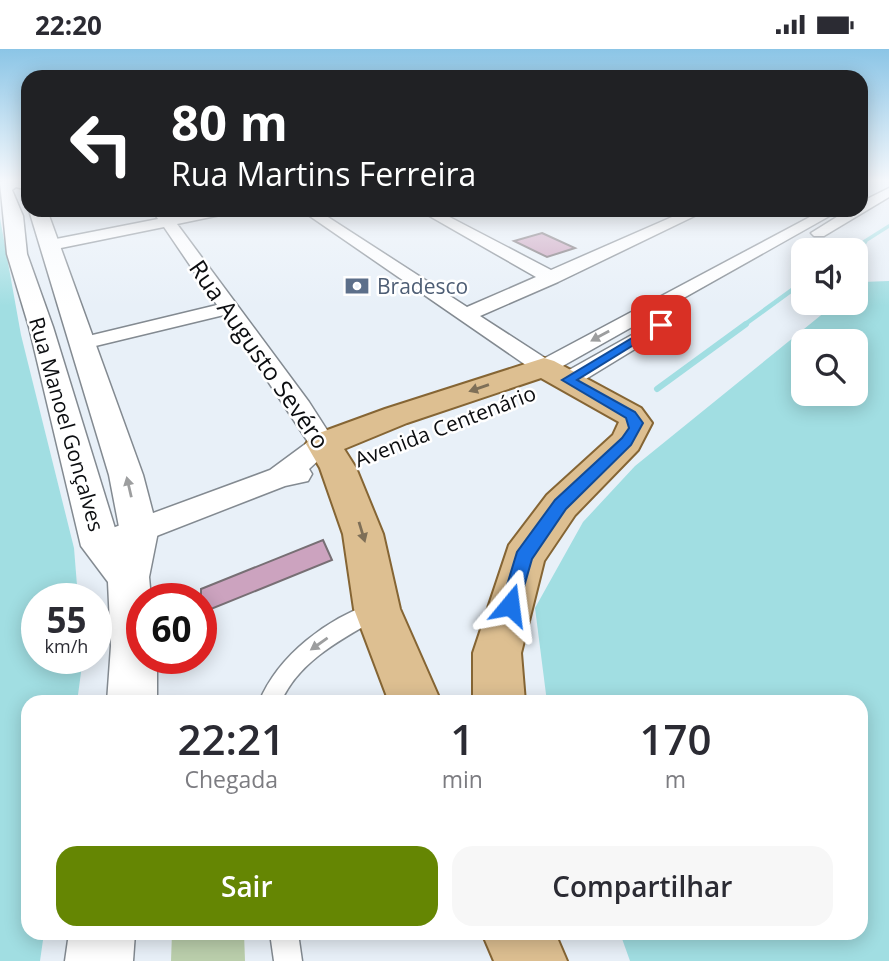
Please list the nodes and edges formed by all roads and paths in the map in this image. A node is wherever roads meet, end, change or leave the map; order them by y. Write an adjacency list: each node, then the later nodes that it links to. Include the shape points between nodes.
1 (13, 222): 11 (street, Rua Manoel Gonçalves)
2 (42, 222): 10 (street, Rua Manoel Gonçalves)
3 (142, 222): 10 (street)
4 (168, 222): 17 (street, Rua Augusto Sevéro)
5 (324, 222): 18 (street)
6 (448, 222): 13 (street)
7 (669, 222): 13 (street)
8 (811, 222): 12 (street, Avenida Centenário)
9 (839, 222): 14 (street, Avenida Centenário)
10 (51, 245): 15 (street, Rua Manoel Gonçalves)
11 (8, 256): 16 (street, Rua Manoel Gonçalves)
12 (715, 274): 14 (street); 20 (street, Avenida Centenário, one-way to 20)
13 (552, 278): 18 (street)
14 (737, 281): 20 (street, Avenida Centenário)
15 (65, 287): 16 (street); 19 (street, Rua Manoel Gonçalves)
16 (30, 293): 22 (street, Rua Manoel Gonçalves)
17 (228, 308): 19 (street); 23 (street, Rua Augusto Sevéro)
18 (465, 315): 20 (street)
19 (83, 343): 21 (street, Rua Manoel Gonçalves)
20 (556, 373): 23 (main road, Avenida Centenário, via 424,430); 30 (main road, via 631,415 636,428 561,505 524,557 497,653)
21 (97, 388): 22 (street); 24 (street, Rua Manoel Gonçalves, one-way to 21)
22 (60, 396): 25 (street, Rua Manoel Gonçalves)
23 (331, 456): 24 (street, Avenida Centenário); 26 (main road, Rua Augusto Sevéro, one-way to 26, via 363,534)
24 (139, 531): 25 (street, Avenida Centenário)
25 (114, 561): 27 (street, Rua Manoel Gonçalves, via 134,646)
26 (377, 609): 28 (lane, one-way to 28, via 307,653 281,678); 29 (main road, Rua Augusto Sevéro)
27 (132, 695)
28 (273, 695)
29 (412, 695)
30 (499, 695)
31 (102, 940): 33 (street)
32 (285, 940): 34 (lane)
33 (99, 961)
34 (288, 961)

